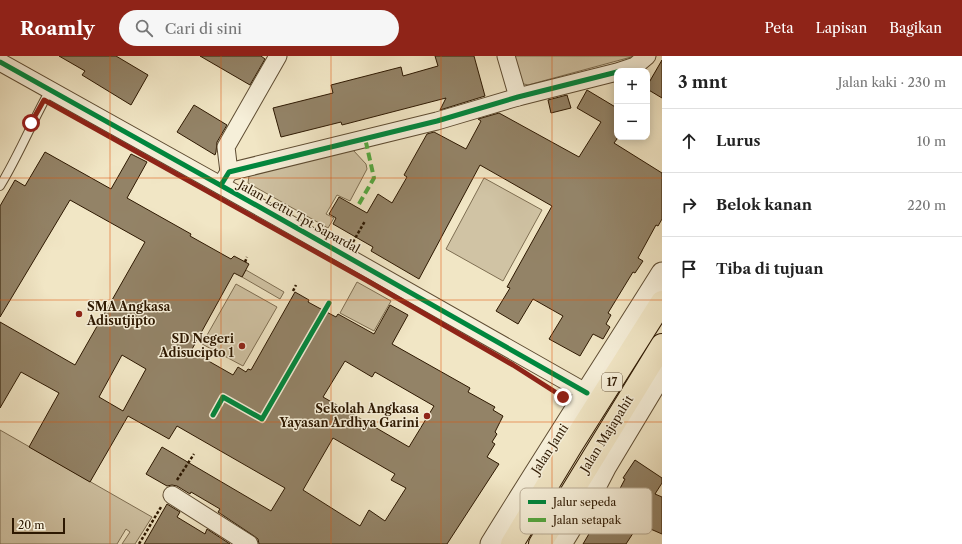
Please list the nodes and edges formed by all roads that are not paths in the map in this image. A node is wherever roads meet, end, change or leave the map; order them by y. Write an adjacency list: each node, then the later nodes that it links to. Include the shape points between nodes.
1 (278, 56): 9 (street, via 226,147)
2 (506, 56): 8 (street)
3 (647, 56): 5 (street)
4 (0, 62): 7 (street, Jalan Lettu Tpt Sapardal)
5 (628, 68)
6 (614, 72): 8 (street)
7 (50, 90): 9 (street, Jalan Lettu Tpt Sapardal); 10 (lane)
8 (518, 97): 9 (street)
9 (225, 178): 16 (street, Jalan Lettu Tpt Sapardal)
10 (0, 186)
11 (662, 273): 16 (street, Jalan Janti)
12 (662, 287): 13 (street)
13 (657, 310): 18 (highway, Jalan Majapahit / 17)
14 (662, 346): 19 (highway, Jalan Majapahit / 17)
15 (662, 373): 20 (street)
16 (587, 393): 17 (street, Jalan Janti)
17 (525, 488)
18 (546, 488)
19 (574, 488)
20 (595, 488)
21 (172, 495): 25 (street)
22 (520, 497): 26 (street, Jalan Janti)
23 (520, 531): 27 (highway, Jalan Majapahit / 17)
24 (546, 534): 28 (highway, Jalan Majapahit / 17)
25 (249, 544)
26 (491, 544)
27 (512, 544)
28 (540, 544)

